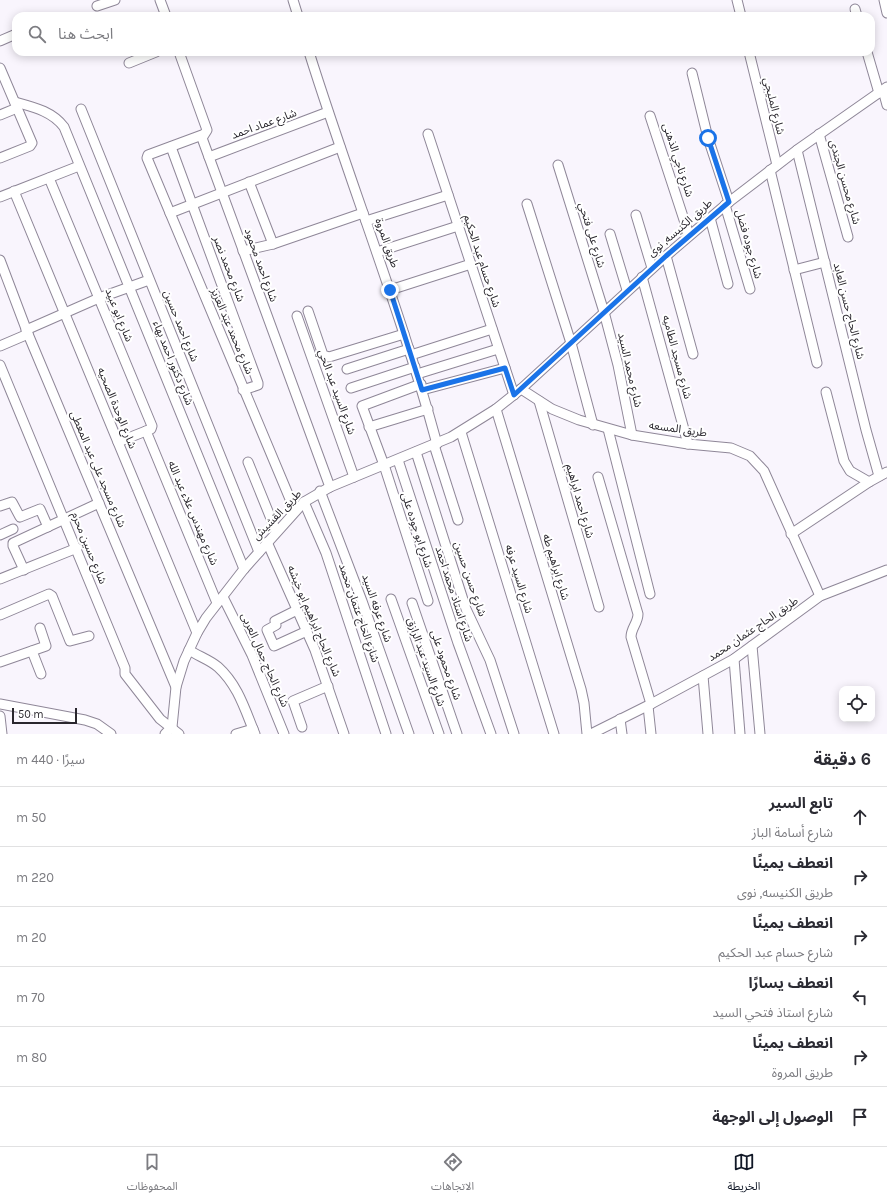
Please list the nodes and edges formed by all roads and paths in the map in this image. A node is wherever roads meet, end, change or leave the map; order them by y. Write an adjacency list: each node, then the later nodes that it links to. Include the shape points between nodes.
1 (115, 0): 6 (street)
2 (160, 0): 7 (street)
3 (293, 0): 8 (street)
4 (737, 0): 9 (street)
5 (884, 0): 10 (street)
6 (98, 6)
7 (164, 12)
8 (297, 12)
9 (740, 12)
10 (887, 13)
11 (12, 36): 12 (street)
12 (0, 41)
13 (146, 56): 18 (street)
14 (180, 56): 31 (street, شارع احمد محمود, via 207,130)
15 (311, 56): 26 (street, طريق المروة)
16 (750, 56): 39 (street, شارع المليجي)
17 (869, 56): 22 (street)
18 (129, 63)
19 (1, 73): 21 (street)
20 (692, 73): 47 (street, شارع جوده فضل)
21 (4, 89): 23 (street)
22 (883, 90): 24 (street); 30 (street, طريق الكنيسه, نوى)
23 (16, 105): 27 (street); 36 (street, via 32,142 30,146); 38 (street, شارع دكتور احمد بهاء, via 43,111 60,122)
24 (887, 105)
25 (81, 109): 67 (street, شارع احمد حسين)
26 (328, 112): 33 (street, طريق المروة); 35 (street, شارع عماد احمد)
27 (0, 115)
28 (650, 116): 55 (street, شارع ناجي الذهنى)
29 (428, 134): 44 (street, شارع حسام عبد الحكيم)
30 (819, 134): 34 (street, طريق الكنيسه, نوى); 56 (street, شارع محسن الجندى)
31 (202, 135): 32 (street); 35 (street, شارع احمد محمود)
32 (170, 147): 48 (street, شارع محمد نصر); 49 (street, شارع محمد عبد العزيز, via 148,156)
33 (340, 147): 41 (street); 51 (street, طريق المروة)
34 (797, 150): 39 (street, طريق الكنيسه, نوى); 62 (street, شارع الحاج حسن العابد)
35 (209, 157): 43 (street, شارع احمد محمود)
36 (0, 158)
37 (558, 165): 75 (street, شارع على فتحي)
38 (79, 166): 40 (street); 69 (street, شارع دكتور احمد بهاء)
39 (773, 168): 47 (street, طريق الكنيسه, نوى); 65 (street, شارع المليجي)
40 (49, 178): 42 (street); 73 (street, شارع ابو عبيد)
41 (249, 182): 43 (street); 57 (street)
42 (14, 191): 45 (street); 76 (street, شارع الوحدة الصحيه)
43 (222, 193): 48 (street); 58 (street, شارع احمد محمود)
44 (448, 195): 51 (street); 53 (street, شارع حسام عبد الحكيم)
45 (0, 197)
46 (527, 204): 81 (street)
47 (727, 204): 52 (street, طريق الكنيسه, نوى); 70 (street, شارع جوده فضل)
48 (192, 205): 49 (street); 94 (street, شارع محمد نصر, via 258,383)
49 (170, 213): 94 (street, شارع محمد عبد العزيز)
50 (636, 214): 64 (street)
51 (365, 217): 57 (street); 59 (street, طريق المروة)
52 (710, 218): 55 (street, طريق الكنيسه, نوى); 68 (street)
53 (458, 226): 59 (street); 63 (street, شارع حسام عبد الحكيم)
54 (610, 234): 72 (street)
55 (690, 235): 60 (street, طريق الكنيسه, نوى)
56 (848, 237)
57 (273, 244): 58 (street)
58 (243, 251): 117 (street, شارع احمد محمود)
59 (377, 252): 71 (street, طريق المروة)
60 (666, 256): 64 (street, طريق الكنيسه, نوى); 85 (street)
61 (0, 260): 79 (street, شارع مسجد على عبد المعطى)
62 (825, 262): 65 (street); 113 (street, شارع الحاج حسن العابد, via 866,430)
63 (471, 264): 71 (street); 78 (street, شارع حسام عبد الحكيم)
64 (652, 268): 66 (street, طريق الكنيسه, نوى)
65 (794, 270): 86 (street, شارع المليجي)
66 (642, 277): 72 (street, طريق الكنيسه, نوى); 108 (street, شارع مسجد الطاميه)
67 (149, 280): 69 (street); 132 (street, شارع احمد حسين)
68 (728, 284)
69 (129, 286): 73 (street); 133 (street, شارع دكتور احمد بهاء)
70 (750, 289)
71 (390, 290): 80 (street, طريق المروة)
72 (628, 290): 75 (street, طريق الكنيسه, نوى)
73 (99, 298): 76 (street); 103 (street, شارع ابو عبيد, via 152,426)
74 (308, 311): 80 (street, via 323,355 332,356)
75 (604, 312): 81 (street, طريق الكنيسه, نوى); 105 (street, شارع محمد السيد, via 618,364)
76 (64, 313): 79 (street); 106 (street, شارع الوحدة الصحيه)
77 (297, 316): 114 (street, شارع السيد عبد الحي)
78 (492, 329): 83 (street, شارع حسام عبد الحكيم); 84 (street)
79 (27, 332): 82 (street); 120 (street, شارع مسجد على عبد المعطى)
80 (404, 334): 84 (street, طريق المروة)
81 (571, 343): 93 (street, طريق الكنيسه, نوى); 100 (street)
82 (0, 346)
83 (498, 348): 88 (street, شارع حسام عبد الحكيم); 90 (street)
84 (410, 352): 89 (street); 90 (street, طريق المروة)
85 (692, 354)
86 (817, 362)
87 (0, 365): 123 (street, شارع حسين محرم)
88 (505, 368): 91 (street); 96 (street, شارع حسام عبد الحكيم)
89 (347, 369)
90 (416, 370): 91 (street, طريق المروة); 92 (street)
91 (422, 387): 98 (street, طريق المروة); 101 (street, شارع ابو جوده على, via 363,405)
92 (351, 388)
93 (521, 389): 96 (street, طريق القشيش); 97 (street, طريق المسعه)
94 (243, 390): 122 (street, شارع محمد عبد العزيز)
95 (826, 392): 116 (street, via 844,461 850,471)
96 (514, 395): 99 (street, طريق القشيش)
97 (539, 401): 100 (street, طريق المسعه, via 565,415); 143 (street, شارع احمد ابراهيم)
98 (428, 409): 101 (street); 107 (street, طريق المروة)
99 (496, 409): 104 (street, طريق القشيش); 178 (street, شارع ابراهيم طه, via 581,689)
100 (593, 425): 102 (street, طريق المسعه)
101 (369, 426): 112 (street, شارع ابو جوده على)
102 (608, 429): 105 (street, طريق المسعه); 137 (street)
103 (146, 431): 106 (street); 140 (street, شارع مهندس علاء عبد الله)
104 (461, 432): 107 (street, طريق القشيش); 177 (street, شارع السيد عرفه)
105 (632, 435): 108 (street, طريق المسعه)
106 (118, 442): 148 (street, شارع الوحدة الصحيه)
107 (436, 444): 109 (street, طريق القشيش); 124 (street, طريق المروة)
108 (688, 444): 128 (street, طريق المسعه, via 731,448 741,451 758,463 764,471)
109 (416, 452): 110 (street, طريق القشيش); 176 (street, شارع حسن حسين, via 466,609 490,660)
110 (398, 460): 112 (street, طريق القشيش); 175 (street, شارع استاذ محمد احمد, via 458,643)
111 (248, 462): 127 (street)
112 (384, 466): 114 (street, طريق القشيش); 141 (street, شارع ابو جوده على)
113 (883, 474): 116 (street)
114 (354, 477): 117 (street, طريق القشيش)
115 (598, 477): 160 (street, via 638,614 631,637)
116 (869, 482): 128 (street)
117 (330, 487): 118 (street, طريق القشيش)
118 (320, 491): 119 (street, طريق القشيش); 172 (street, شارع عرفه السيد)
119 (304, 502): 122 (street, طريق القشيش); 171 (street, شارع الحاج عتمان محمد, via 326,553)
120 (99, 503): 123 (street); 158 (street, شارع مسجد على عبد المعطى)
121 (0, 506): 125 (street, via 12,502 20,517 40,510)
122 (295, 511): 127 (street, طريق القشيش)
123 (64, 519): 125 (street); 131 (street, شارع حسين محرم)
124 (458, 520)
125 (48, 527): 134 (street, via 13,544)
126 (13, 529): 129 (street)
127 (276, 531): 130 (street, طريق القشيش)
128 (791, 534): 138 (street, طريق المسعه)
129 (0, 535)
130 (266, 542): 132 (street, طريق القشيش); 144 (street, شارع الحاج ابراهيم ابو خيشه)
131 (76, 548): 134 (street); 165 (street, شارع حسين محرم, via 125,668 125,674)
132 (259, 552): 133 (street, طريق القشيش)
133 (244, 569): 140 (street, طريق القشيش)
134 (24, 570): 136 (street)
135 (887, 570): 138 (street, طريق الحاج عثمان محمد)
136 (0, 579)
137 (650, 594)
138 (820, 596): 150 (street, طريق الحاج عثمان محمد)
139 (391, 599): 173 (street, شارع السيد عبد الرازق)
140 (220, 600): 148 (street, طريق القشيش); 169 (street, شارع الحاج جمال العربى, via 252,655)
141 (428, 601)
142 (412, 603): 174 (street, شارع محمود على)
143 (599, 607)
144 (297, 610): 147 (street, شارع الحاج ابراهيم ابو خيشه); 147 (street, via 275,621 276,625 266,630 271,641 274,646)
145 (0, 615): 149 (street, via 50,595 70,641)
146 (40, 628): 152 (street, via 47,645)
147 (307, 631): 157 (street, شارع الحاج ابراهيم ابو خيشه)
148 (197, 633): 151 (street, طريق القشيش)
149 (89, 636)
150 (752, 646): 153 (street, طريق الحاج عثمان محمد); 184 (street)
151 (189, 650): 158 (street, طريق القشيش); 164 (street, via 217,666 228,677 236,689)
152 (32, 651): 154 (street); 155 (street)
153 (734, 659): 156 (street, طريق الحاج عثمان محمد); 183 (street)
154 (0, 662)
155 (41, 674)
156 (703, 676): 160 (street, طريق الحاج عثمان محمد); 182 (street)
157 (328, 686): 163 (street, via 292,701); 170 (street, شارع الحاج ابراهيم ابو خيشه)
158 (176, 687): 165 (street, طريق القشيش)
159 (0, 704): 167 (street, via 85,720 97,724)
160 (650, 705): 162 (street, طريق الحاج عثمان محمد); 181 (street)
161 (0, 716): 166 (street)
162 (620, 719): 179 (street, طريق الحاج عثمان محمد); 180 (street)
163 (302, 727)
164 (254, 731): 168 (street)
165 (172, 732)
166 (2, 734)
167 (111, 734)
168 (236, 734)
169 (284, 734)
170 (344, 734)
171 (386, 734)
172 (409, 734)
173 (439, 734)
174 (457, 734)
175 (491, 734)
176 (514, 734)
177 (554, 734)
178 (587, 734)
179 (591, 734)
180 (622, 734)
181 (650, 734)
182 (708, 734)
183 (740, 734)
184 (760, 734)

